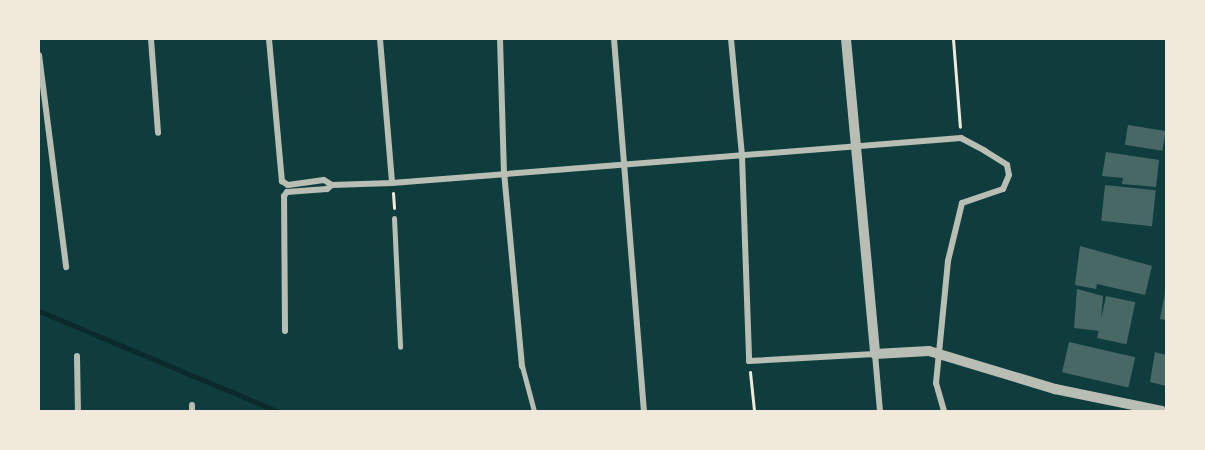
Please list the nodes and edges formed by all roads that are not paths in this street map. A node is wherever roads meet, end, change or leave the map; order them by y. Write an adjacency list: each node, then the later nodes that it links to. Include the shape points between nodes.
1 (151, 39): 9 (street)
2 (269, 39): 15 (street, via 284,183 324,180)
3 (380, 39): 14 (street)
4 (500, 39): 13 (street)
5 (615, 39): 12 (street)
6 (731, 39): 11 (street)
7 (846, 39): 10 (street)
8 (39, 55): 17 (street)
9 (158, 133)
10 (853, 145): 11 (street); 20 (street); 21 (street, via 961,138 1007,165 1009,175 1003,189 962,203 948,261)
11 (742, 156): 12 (street); 20 (street, via 749,361)
12 (623, 163): 13 (street); 26 (street)
13 (504, 172): 14 (street); 23 (street)
14 (392, 183): 15 (street)
15 (332, 185): 18 (street, via 327,189 287,192 284,196)
16 (394, 218): 19 (street)
17 (66, 267)
18 (285, 331)
19 (400, 347)
20 (875, 354): 21 (street, via 929,351); 27 (street)
21 (938, 355): 28 (street, via 937,394); 29 (street, via 1055,389)
22 (77, 356): 24 (street)
23 (522, 366): 25 (street)
24 (78, 411)
25 (534, 411)
26 (644, 411)
27 (880, 411)
28 (945, 411)
29 (1162, 411)

